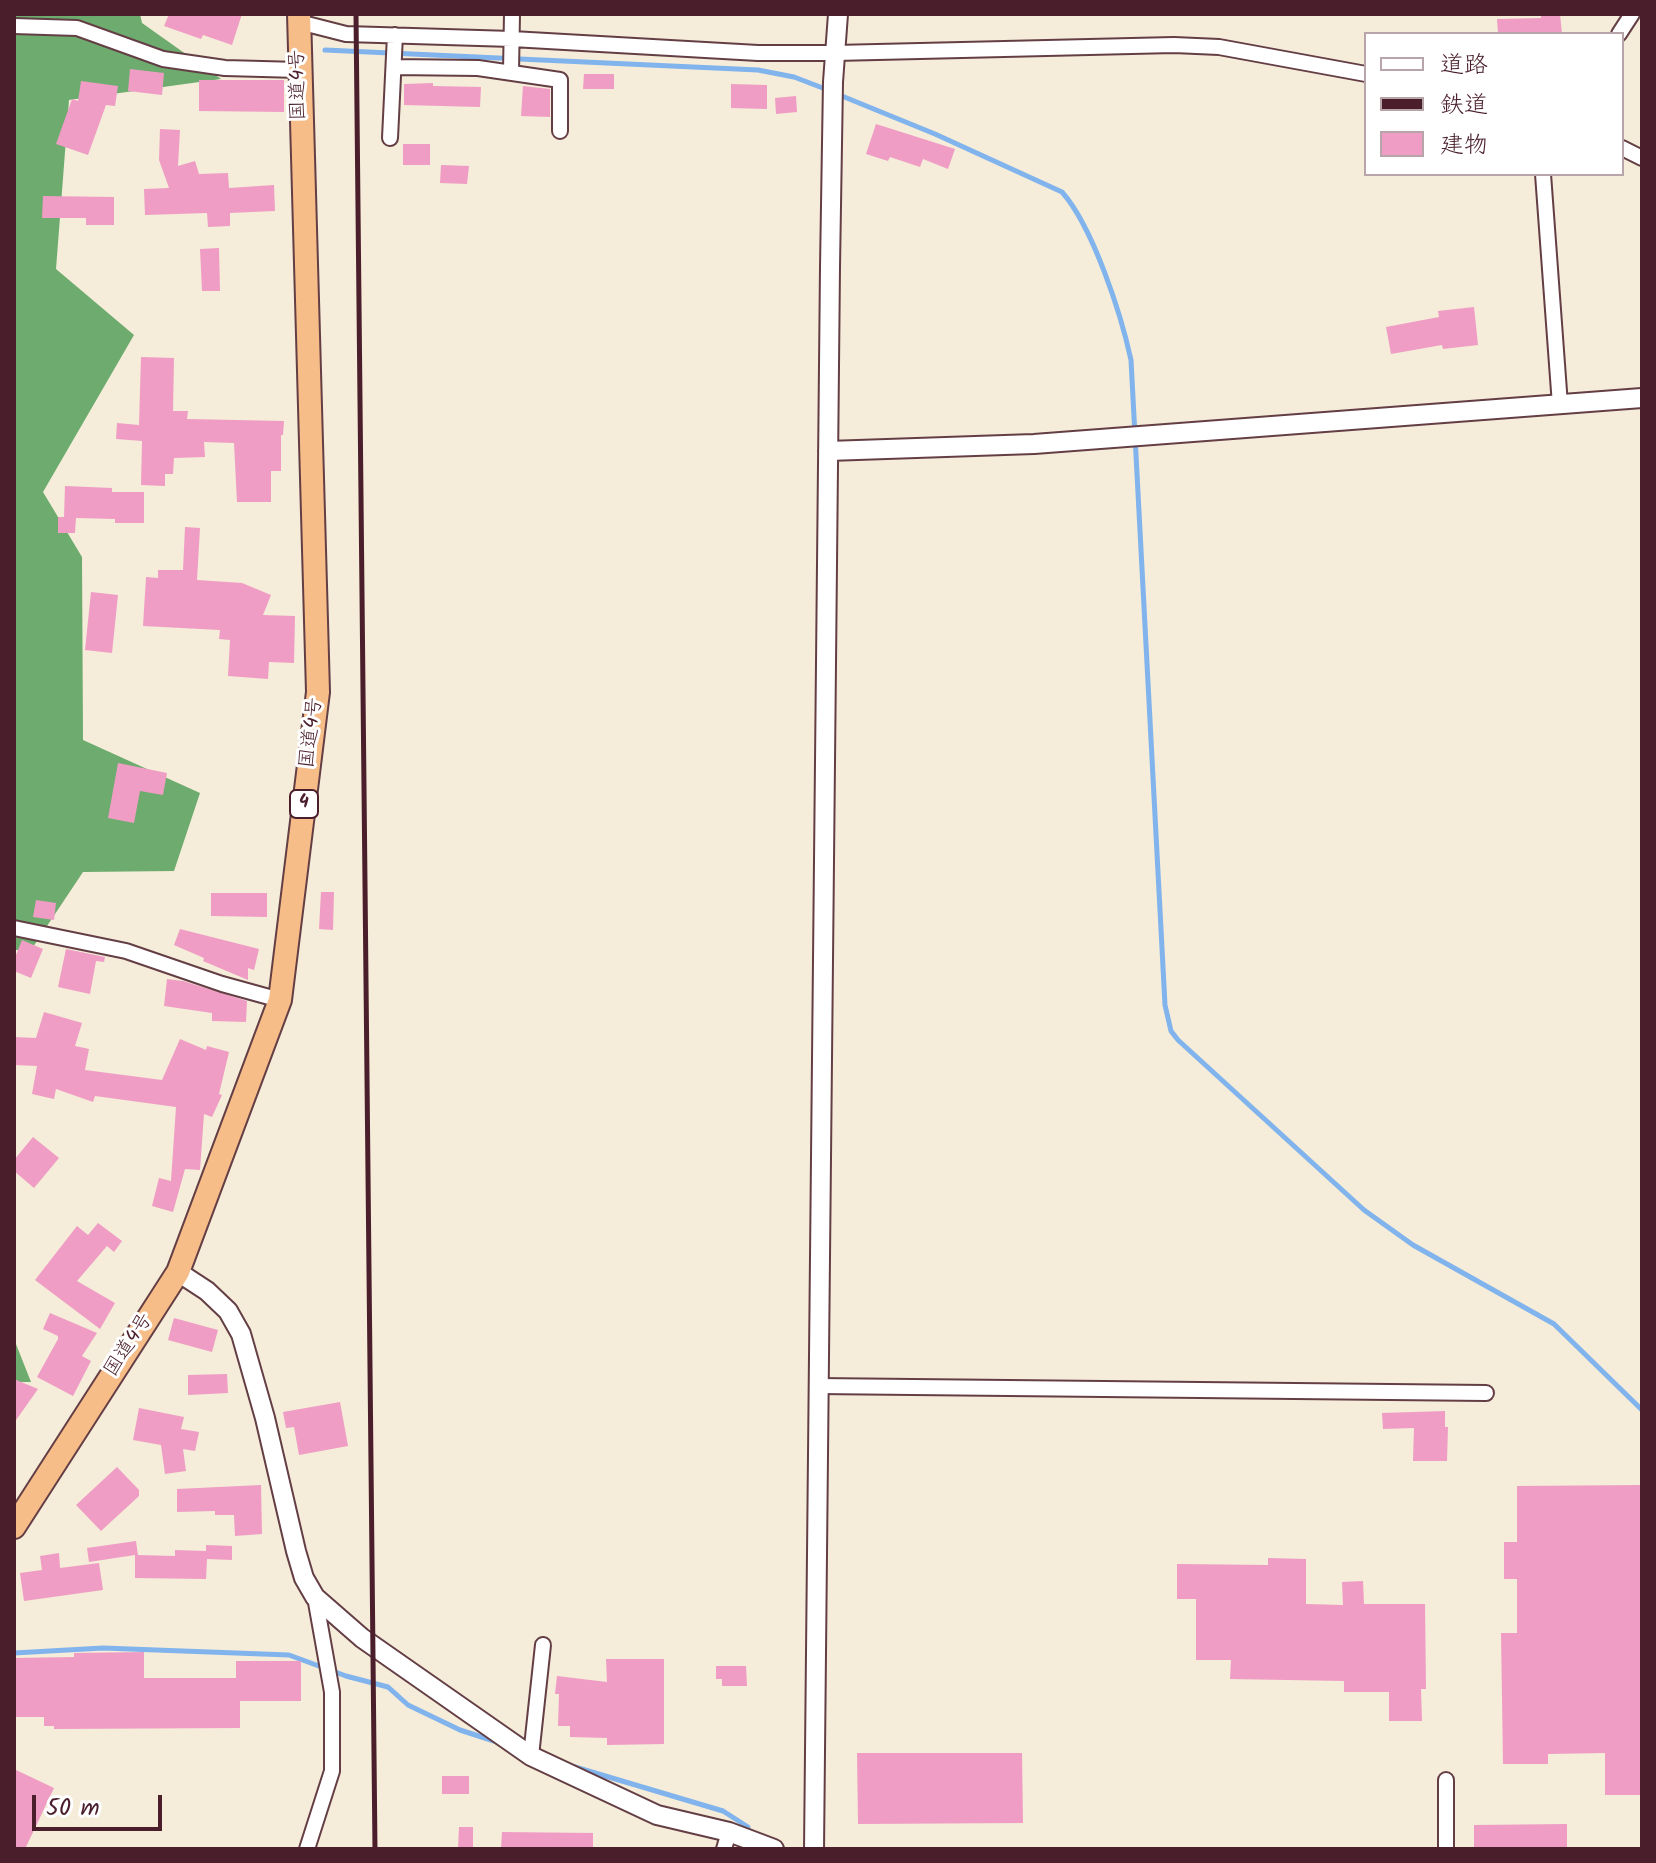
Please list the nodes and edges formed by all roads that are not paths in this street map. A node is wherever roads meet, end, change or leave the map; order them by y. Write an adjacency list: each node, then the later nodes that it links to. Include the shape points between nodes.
1 (512, 14): 9 (street)
2 (838, 14): 8 (street)
3 (1632, 14): 6 (street)
4 (299, 18): 7 (street, via 346,34); 11 (highway, 国道4号 / 4)
5 (14, 26): 11 (street, via 77,28 163,59)
6 (1620, 32)
7 (396, 40): 9 (street); 10 (street)
8 (835, 53): 9 (street); 12 (street, via 1219,47); 20 (street)
9 (511, 55): 10 (street, via 478,68); 13 (street, via 560,80)
10 (395, 65): 14 (street)
11 (299, 70): 22 (highway, 国道4号 / 4, via 318,692)
12 (1364, 74)
13 (560, 131)
14 (390, 138)
15 (1624, 149): 16 (street)
16 (1642, 158)
17 (1543, 176): 19 (street)
18 (1642, 398): 19 (street)
19 (1560, 405): 20 (street, via 1019,445)
20 (828, 451): 24 (street)
21 (14, 928): 22 (street, via 126,951)
22 (280, 1000): 23 (highway, 国道4号 / 4)
23 (178, 1272): 26 (highway, 国道4号 / 4); 27 (street, via 228,1311 241,1334 296,1551)
24 (817, 1386): 25 (street); 34 (street)
25 (1486, 1393)
26 (14, 1527)
27 (315, 1597): 29 (street, via 362,1638); 32 (street, via 332,1692 332,1771)
28 (543, 1645): 29 (street)
29 (531, 1756): 31 (street, via 657,1815)
30 (1446, 1780): 35 (street)
31 (726, 1840): 33 (street)
32 (307, 1849)
33 (774, 1849)
34 (814, 1849)
35 (1446, 1849)

